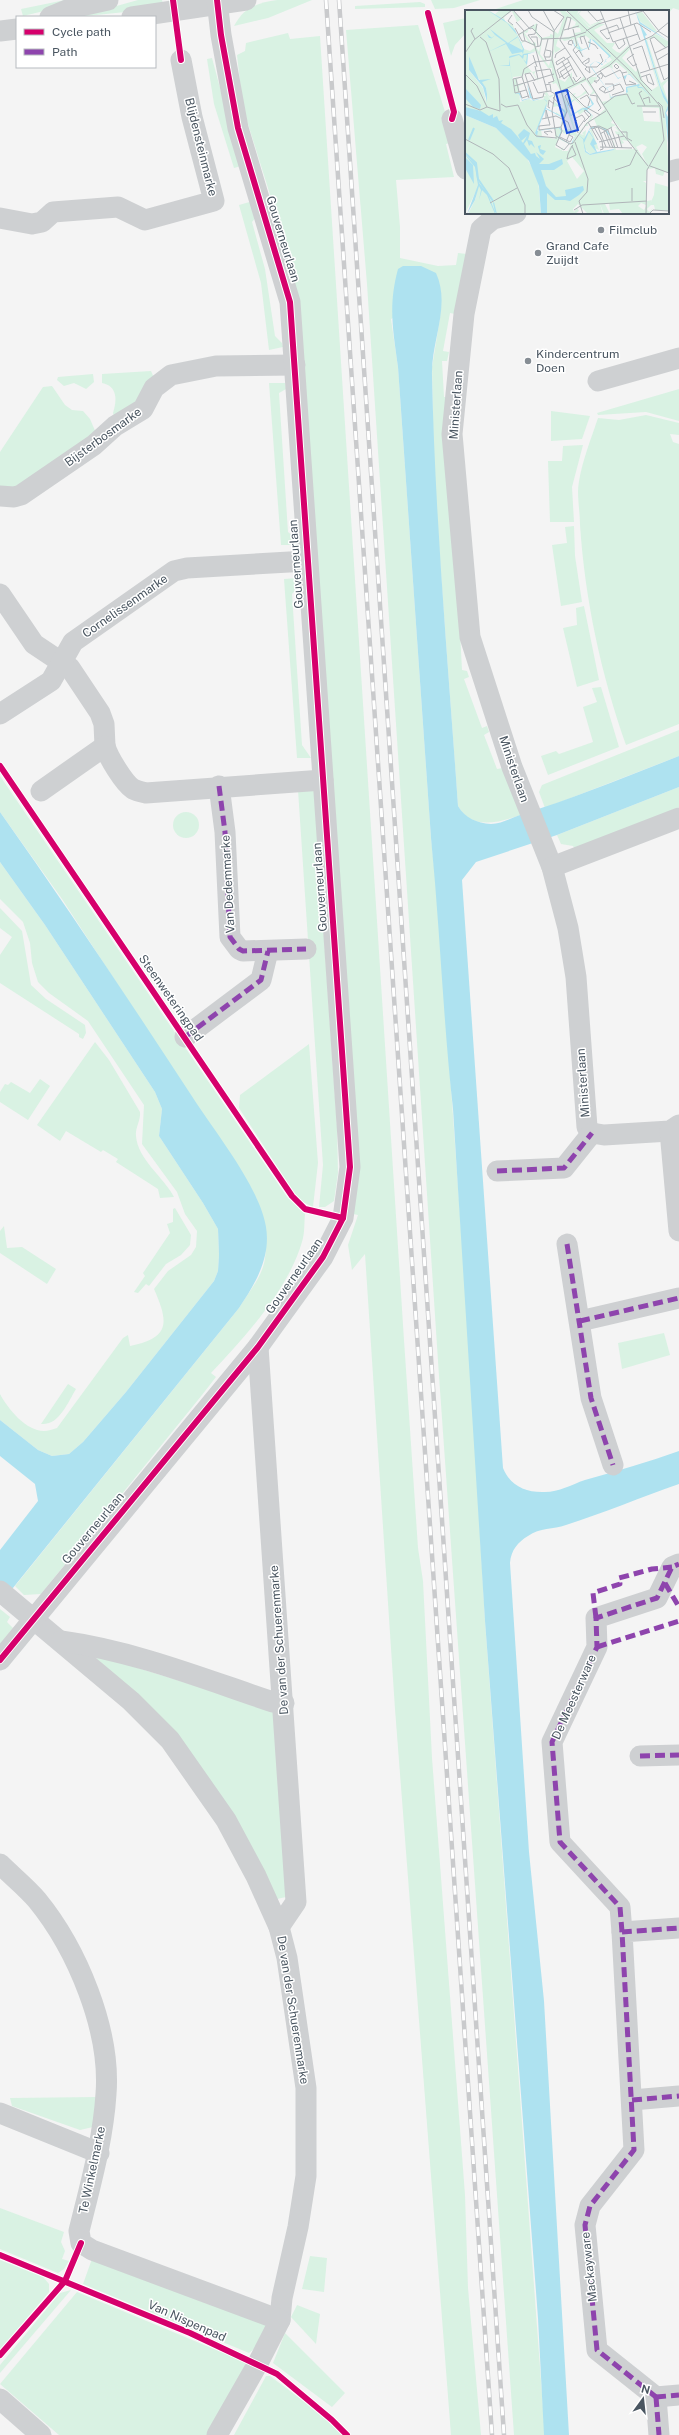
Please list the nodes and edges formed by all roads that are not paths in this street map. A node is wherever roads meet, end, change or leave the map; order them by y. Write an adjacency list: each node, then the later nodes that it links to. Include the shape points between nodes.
1 (108, 0): 4 (street, via 72,8)
2 (246, 0): 3 (street)
3 (217, 2): 5 (street); 17 (street, Gouverneurlaan, via 238,128 290,302)
4 (52, 16)
5 (138, 16)
6 (16, 29): 7 (street)
7 (0, 31)
8 (181, 60): 14 (street, Blijdensteinmarke, via 192,117 214,202 144,220 118,207 53,212 42,222 32,224)
9 (452, 119): 10 (street)
10 (465, 165)
11 (679, 170): 12 (street)
12 (669, 172)
13 (512, 214): 15 (street, Ministerlaan)
14 (0, 218)
15 (481, 219): 29 (street, Ministerlaan, via 464,314 452,434 470,637 528,810)
16 (679, 358): 18 (street)
17 (295, 365): 19 (street, Bijsterbosmarke, via 216,366 171,375 154,388 143,409 115,426 94,445 21,495 14,498); 20 (street, Gouverneurlaan)
18 (598, 381)
19 (0, 496)
20 (307, 561): 22 (street, Cornelissenmarke, via 187,568 174,571 73,642); 25 (street, Gouverneurlaan)
21 (0, 594): 22 (street, via 34,644)
22 (62, 662): 23 (street, Cornelissenmarke, via 51,681); 24 (street, via 70,668 100,714 104,724)
23 (0, 714)
24 (105, 746): 26 (street, via 107,754 134,790 146,793); 27 (street)
25 (323, 780): 26 (street); 40 (street, Gouverneurlaan, via 350,1168 343,1218 332,1242)
26 (219, 786): 31 (street, Van Dedemmarke, via 225,832 230,937 238,949 243,951)
27 (41, 790)
28 (679, 818): 29 (street)
29 (548, 858): 34 (street, Ministerlaan, via 573,953 585,1122)
30 (306, 949): 31 (street, Van Dedemmarke)
31 (268, 951): 32 (street, via 261,980)
32 (185, 1037)
33 (674, 1128): 34 (street, Ministerlaan, via 604,1135); 36 (street, Ministerlaan)
34 (592, 1133): 35 (street, via 564,1168)
35 (497, 1171)
36 (679, 1230)
37 (567, 1244): 39 (street)
38 (679, 1298): 39 (street)
39 (580, 1321): 41 (street, via 591,1398)
40 (258, 1347): 44 (street, Gouverneurlaan); 47 (street, De van der Schuerenmarke)
41 (613, 1465)
42 (679, 1564): 53 (street, De Meesterware, via 672,1567 658,1598 596,1618 597,1647 552,1742 560,1842 620,1907)
43 (8, 1597): 44 (street, De van der Schuerenmarke)
44 (33, 1619): 45 (street, De van der Schuerenmarke); 46 (street, Gouverneurlaan)
45 (62, 1641): 47 (street, via 91,1645 165,1666 273,1702); 51 (street, De van der Schuerenmarke, via 131,1701 170,1740 226,1820 256,1876)
46 (0, 1660)
47 (284, 1703): 51 (street, De van der Schuerenmarke, via 296,1902)
48 (679, 1754): 49 (street)
49 (640, 1756)
50 (0, 1864): 57 (street, Te Winkelmarke, via 37,1900 62,1937 89,1991 101,2030 105,2060 107,2093)
51 (279, 1927): 58 (street, De van der Schuerenmarke, via 287,1958 303,2055 306,2101 306,2176)
52 (679, 1928): 53 (street)
53 (622, 1932): 55 (street, Mackayware)
54 (679, 2096): 55 (street)
55 (632, 2100): 60 (street, Mackayware, via 634,2150 590,2206 585,2226 597,2350)
56 (0, 2113): 57 (street)
57 (99, 2153): 58 (street, Te Winkelmarke, via 79,2231 81,2243 92,2250)
58 (280, 2320): 63 (street, De van der Schuerenmarke)
59 (679, 2395): 60 (street)
60 (656, 2397): 64 (street)
61 (0, 2399): 62 (street)
62 (41, 2435)
63 (217, 2435)
64 (659, 2435)

